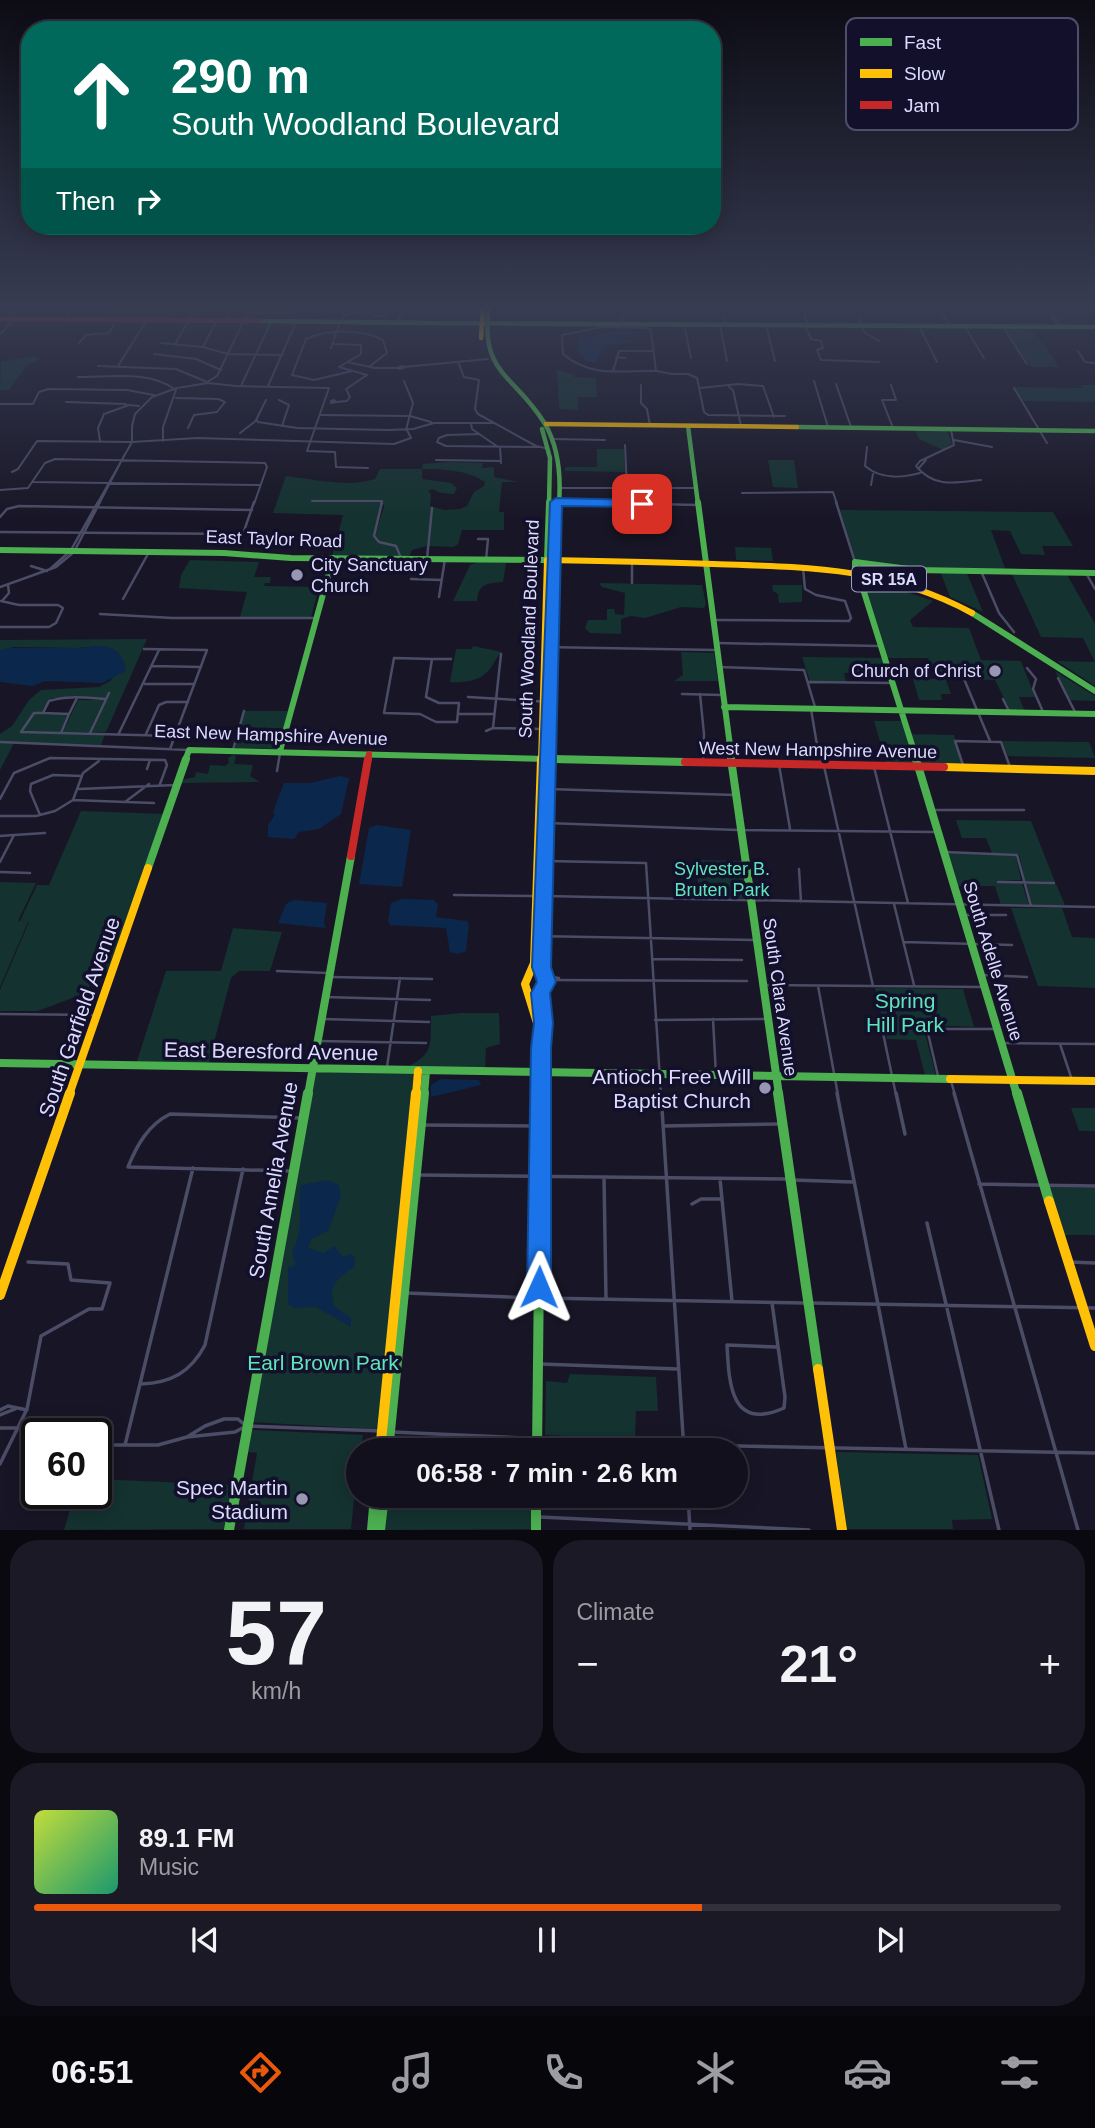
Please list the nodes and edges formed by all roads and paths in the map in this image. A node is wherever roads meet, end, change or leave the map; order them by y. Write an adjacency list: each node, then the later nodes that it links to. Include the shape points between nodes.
1 (92, 377): 23 (street, via 150,379)
2 (196, 377): 15 (street)
3 (215, 377): 15 (street)
4 (217, 377): 16 (street)
5 (245, 377): 20 (street)
6 (272, 377): 21 (street)
7 (297, 377): 8 (street)
8 (326, 377)
9 (365, 377): 31 (street, via 346,389 347,401)
10 (464, 377): 43 (street, via 479,380 475,411)
11 (506, 377): 44 (main road, South Woodland Boulevard)
12 (696, 377): 24 (street)
13 (404, 381): 36 (street, via 413,403)
14 (814, 381): 49 (street)
15 (207, 382): 16 (street); 23 (street)
16 (220, 384): 20 (street)
17 (836, 384): 52 (street)
18 (641, 385): 46 (street, via 641,403)
19 (891, 385): 53 (street, via 896,400 882,400)
20 (241, 386): 21 (street)
21 (268, 386): 35 (street, via 329,388)
22 (728, 386): 24 (street); 37 (street); 39 (street, via 765,387)
23 (175, 388): 26 (street); 27 (street)
24 (700, 388): 37 (street, via 705,414)
25 (1014, 388): 57 (street)
26 (154, 395): 32 (street, via 48,389 39,392 33,404); 34 (street)
27 (175, 398): 50 (street, via 225,402 218,412 194,415); 66 (street, via 162,424)
28 (266, 400): 40 (street)
29 (279, 400): 45 (street, via 289,405)
30 (66, 402): 33 (street)
31 (336, 402)
32 (0, 404)
33 (129, 405): 34 (street); 65 (street, via 101,417)
34 (139, 406): 67 (street, via 130,423)
35 (321, 415): 36 (street); 51 (street)
36 (410, 416): 41 (street); 56 (street)
37 (739, 416): 39 (street); 48 (street)
38 (785, 416): 39 (street)
39 (774, 417)
40 (258, 421): 45 (street); 59 (street)
41 (434, 423): 42 (street); 54 (street)
42 (471, 423): 43 (street); 61 (street)
43 (494, 424): 72 (street)
44 (543, 425): 46 (main road); 62 (main road, South Woodland Boulevard); 75 (main road, South Woodland Boulevard)
45 (282, 426): 51 (street)
46 (650, 426): 47 (main road)
47 (688, 426): 48 (main road); 89 (main road, South Clara Avenue)
48 (741, 426): 49 (main road)
49 (828, 427): 52 (main road)
50 (188, 428)
51 (316, 428): 56 (street); 68 (street)
52 (852, 428): 53 (main road)
53 (893, 428): 55 (main road)
54 (413, 429): 56 (street); 60 (street)
55 (950, 429): 57 (main road); 64 (street)
56 (406, 430): 60 (street)
57 (1038, 430): 58 (main road); 69 (street)
58 (1095, 431)
59 (240, 433)
60 (411, 433): 68 (street, via 410,440 397,444)
61 (479, 434): 71 (street); 71 (street, via 447,435 437,442)
62 (552, 439): 63 (street); 75 (main road, South Woodland Boulevard)
63 (605, 440)
64 (954, 440): 74 (street); 79 (street, via 954,445 920,464)
65 (100, 441): 67 (street); 80 (street, via 37,441)
66 (163, 441): 67 (street); 68 (street)
67 (132, 442): 76 (street)
68 (310, 443): 78 (street, via 309,452 336,453 336,467)
69 (1047, 443)
70 (625, 445): 88 (street)
71 (501, 447): 72 (street); 77 (street, via 501,462)
72 (539, 447): 75 (street)
73 (867, 447): 81 (street, via 865,466)
74 (992, 447)
75 (552, 449): 87 (main road, South Woodland Boulevard); 93 (main road, South Woodland Boulevard)
76 (122, 460): 83 (street, via 52,460); 84 (street); 85 (street, via 261,462 267,467)
77 (436, 460)
78 (368, 468)
79 (919, 471): 81 (street); 82 (street, via 947,484)
80 (12, 472)
81 (876, 473): 86 (street, via 870,475)
82 (981, 480)
83 (33, 482): 84 (street); 90 (street, via 22,490)
84 (109, 483): 85 (street); 95 (street)
85 (260, 485): 97 (street)
86 (871, 485)
87 (557, 487): 88 (street); 93 (main road, South Woodland Boulevard)
88 (627, 488): 89 (street)
89 (695, 488): 94 (main road, South Clara Avenue)
90 (0, 490)
91 (742, 493): 114 (street, South Adelle Avenue, via 833,492)
92 (312, 501): 107 (street, via 383,502 374,536 396,546)
93 (552, 502): 94 (street); 102 (main road, South Woodland Boulevard); 111 (main road, South Woodland Boulevard)
94 (698, 505): 115 (main road, South Clara Avenue)
95 (96, 507): 97 (street); 98 (street, via 14,507); 100 (street)
96 (432, 508): 108 (street)
97 (252, 510): 100 (street, via 244,531 233,535)
98 (0, 517)
99 (0, 532): 100 (street)
100 (82, 533): 104 (street)
101 (478, 540): 110 (street, via 488,539)
102 (556, 548): 111 (main road, South Woodland Boulevard); 112 (main road, via 565,557)
103 (0, 550): 104 (main road, East Taylor Road)
104 (72, 550): 105 (main road, East Taylor Road); 118 (street, via 63,564)
105 (149, 552): 106 (main road, East Taylor Road); 131 (street)
106 (333, 558): 107 (main road, East Taylor Road); 136 (main road)
107 (401, 558): 108 (main road, East Taylor Road)
108 (427, 559): 109 (main road, East Taylor Road)
109 (445, 559): 110 (main road, East Taylor Road); 124 (street)
110 (486, 560): 111 (main road, East Taylor Road)
111 (552, 560): 112 (main road, SR 15A); 113 (main road); 142 (main road, South Woodland Boulevard)
112 (591, 560): 113 (main road, SR 15A)
113 (632, 562): 115 (main road, SR 15A); 115 (main road, SR 15A); 125 (street)
114 (855, 562): 119 (main road, via 903,569); 122 (main road, South Adelle Avenue)
115 (705, 564): 117 (main road, SR 15A); 137 (main road, South Clara Avenue)
116 (31, 566): 118 (street)
117 (807, 567): 122 (main road, SR 15A); 122 (main road, SR 15A); 137 (street, via 805,589 845,601 849,621)
118 (47, 571): 126 (street)
119 (981, 571): 120 (main road); 139 (street, via 999,613)
120 (1086, 573): 121 (main road); 128 (street)
121 (1095, 573)
122 (860, 574): 129 (main road, SR 15A); 133 (main road, SR 15A, via 899,582); 141 (main road, South Adelle Avenue)
123 (411, 579): 124 (street)
124 (441, 580): 130 (street)
125 (632, 583)
126 (8, 585): 127 (street); 132 (street, via 9,593)
127 (0, 587)
128 (1095, 589)
129 (924, 592): 133 (main road); 134 (main road, SR 15A)
130 (439, 597)
131 (122, 599)
132 (1, 601): 138 (street, via 63,608 49,627)
133 (955, 603): 134 (main road, SR 15A)
134 (962, 608): 158 (main road, SR 15A)
135 (100, 614): 136 (street)
136 (316, 618): 197 (main road)
137 (711, 620): 140 (main road, South Clara Avenue)
138 (0, 627)
139 (1014, 632)
140 (715, 646): 141 (street); 142 (street); 150 (main road, South Clara Avenue)
141 (880, 646): 155 (main road, South Adelle Avenue)
142 (548, 647): 168 (main road, South Woodland Boulevard); 170 (main road, South Woodland Boulevard)
143 (145, 649): 144 (street)
144 (159, 650): 148 (street); 149 (street, via 207,650)
145 (500, 654): 167 (street)
146 (432, 658): 147 (street); 180 (street, via 426,697 439,703 459,703); 180 (street, via 394,658 384,713 420,714 436,722 457,722)
147 (451, 659)
148 (152, 666): 149 (street); 156 (street)
149 (201, 667): 157 (street)
150 (718, 667): 154 (street, via 804,670); 162 (main road, South Clara Avenue)
151 (959, 667): 175 (street)
152 (1027, 668): 178 (street, via 1036,679 1033,689)
153 (1058, 678): 182 (street)
154 (809, 682): 155 (street); 172 (street)
155 (891, 683): 174 (main road, South Adelle Avenue)
156 (144, 684): 157 (street); 189 (street)
157 (194, 684): 169 (street)
158 (1095, 691)
159 (109, 693): 165 (street)
160 (682, 694): 161 (street)
161 (700, 694): 162 (street); 202 (street)
162 (722, 695): 171 (main road, South Clara Avenue)
163 (468, 697): 167 (street)
164 (77, 698): 165 (street); 176 (street, via 52,699); 179 (street)
165 (106, 699): 188 (street)
166 (1003, 699): 177 (street)
167 (497, 700): 168 (street); 181 (street)
168 (542, 701): 170 (street); 184 (main road, South Woodland Boulevard)
169 (188, 702): 190 (street, via 159,705); 191 (street)
170 (551, 702): 184 (main road, South Woodland Boulevard)
171 (724, 707): 172 (main road); 203 (main road, South Clara Avenue)
172 (813, 709): 174 (main road); 205 (street)
173 (244, 711): 196 (street)
174 (900, 711): 175 (main road); 207 (main road, South Adelle Avenue)
175 (977, 712): 177 (main road); 192 (street)
176 (43, 713): 179 (street); 187 (street, via 34,713 21,732)
177 (1010, 713): 178 (main road)
178 (1044, 713): 182 (main road)
179 (69, 714): 187 (street)
180 (458, 714): 181 (street)
181 (494, 714): 185 (street)
182 (1076, 714): 183 (main road)
183 (1095, 714)
184 (546, 726): 185 (street); 199 (main road, South Woodland Boulevard)
185 (493, 728): 186 (street)
186 (486, 731)
187 (61, 733): 188 (street)
188 (90, 733): 189 (street)
189 (119, 733): 190 (street)
190 (146, 734): 191 (street)
191 (175, 736): 194 (street)
192 (990, 741): 209 (street, via 955,741); 210 (street, via 1001,741)
193 (0, 742): 194 (street, East New Hampshire Avenue)
194 (170, 749): 195 (street, East New Hampshire Avenue)
195 (189, 750): 196 (main road, East New Hampshire Avenue); 216 (main road, South Garfield Avenue)
196 (233, 750): 197 (main road, East New Hampshire Avenue)
197 (280, 751): 198 (main road, East New Hampshire Avenue); 211 (street)
198 (369, 754): 199 (main road, East New Hampshire Avenue); 278 (main road, South Amelia Avenue)
199 (545, 759): 202 (main road, West New Hampshire Avenue); 217 (main road, South Woodland Boulevard); 219 (main road, South Woodland Boulevard)
200 (101, 760): 201 (street); 213 (street); 221 (street, via 50,758 28,766 11,776)
201 (150, 760): 208 (street); 215 (street, via 166,761)
202 (703, 763): 203 (main road, West New Hampshire Avenue)
203 (732, 763): 204 (main road, West New Hampshire Avenue); 220 (main road, South Clara Avenue)
204 (779, 765): 205 (main road, West New Hampshire Avenue); 232 (street)
205 (824, 766): 206 (main road, West New Hampshire Avenue); 233 (street)
206 (874, 767): 207 (main road, West New Hampshire Avenue); 234 (street)
207 (919, 768): 209 (main road, West New Hampshire Avenue); 225 (main road, South Adelle Avenue)
208 (147, 769)
209 (965, 769): 210 (main road, West New Hampshire Avenue)
210 (1011, 770): 212 (main road, West New Hampshire Avenue)
211 (277, 771)
212 (1095, 771)
213 (82, 775): 218 (street); 227 (street, via 53,775 31,784)
214 (149, 784): 215 (street); 218 (street); 223 (street)
215 (160, 784): 216 (street)
216 (176, 785): 297 (main road, South Garfield Avenue)
217 (539, 788): 219 (street); 229 (main road, South Woodland Boulevard)
218 (79, 789): 222 (street)
219 (548, 789): 220 (street); 230 (main road, South Woodland Boulevard)
220 (736, 795): 231 (main road, South Clara Avenue)
221 (0, 799)
222 (73, 800): 223 (street); 227 (street)
223 (125, 802): 224 (street)
224 (154, 803)
225 (932, 810): 226 (street); 235 (main road, South Adelle Avenue)
226 (1024, 810)
227 (40, 815): 228 (street)
228 (0, 816)
229 (538, 822): 230 (street); 242 (main road, South Woodland Boulevard)
230 (547, 823): 231 (street); 243 (main road, South Woodland Boulevard)
231 (741, 829): 232 (street); 246 (main road, South Clara Avenue)
232 (790, 829): 233 (street)
233 (839, 830): 234 (street); 259 (street)
234 (890, 831): 235 (street); 261 (street)
235 (939, 832): 239 (main road, South Adelle Avenue)
236 (45, 833): 237 (street)
237 (14, 835): 238 (street); 241 (street)
238 (0, 836)
239 (945, 852): 251 (street, via 1017,855); 262 (main road, South Adelle Avenue)
240 (0, 853): 241 (street)
241 (5, 853): 244 (street)
242 (537, 860): 243 (street); 254 (main road, South Woodland Boulevard)
243 (547, 861): 255 (main road, South Woodland Boulevard); 256 (street, via 646,863)
244 (0, 862)
245 (736, 864): 246 (street)
246 (746, 864): 257 (main road, South Clara Avenue)
247 (799, 869): 258 (street)
248 (0, 872): 249 (street)
249 (30, 873)
250 (998, 881): 251 (street)
251 (1024, 882): 252 (street); 263 (street)
252 (1054, 883)
253 (454, 895): 254 (street)
254 (536, 896): 255 (street); 267 (main road, South Woodland Boulevard)
255 (546, 896): 256 (street); 268 (main road, South Woodland Boulevard)
256 (648, 898): 257 (street); 269 (street)
257 (751, 900): 258 (street); 270 (main road, South Clara Avenue)
258 (801, 902): 259 (street)
259 (855, 903): 260 (street); 289 (street)
260 (894, 904): 261 (street); 271 (street)
261 (908, 905): 262 (street)
262 (960, 905): 263 (street); 265 (main road, South Adelle Avenue)
263 (1031, 906): 264 (street)
264 (1095, 907)
265 (963, 915): 266 (street); 272 (main road, South Adelle Avenue)
266 (1006, 915)
267 (534, 936): 268 (street); 277 (main road, South Woodland Boulevard, via 534,963)
268 (544, 936): 269 (street); 280 (main road, South Woodland Boulevard)
269 (650, 937): 270 (street); 274 (street)
270 (755, 940): 286 (main road, South Clara Avenue)
271 (904, 942): 272 (street); 287 (street)
272 (971, 944): 273 (street); 279 (main road, South Adelle Avenue)
273 (1012, 945)
274 (652, 959): 275 (street); 284 (street)
275 (742, 960)
276 (277, 971): 278 (street)
277 (529, 972): 280 (main road); 291 (main road, South Woodland Boulevard)
278 (327, 975): 282 (street); 293 (main road, South Amelia Avenue)
279 (981, 975): 281 (street); 290 (main road, South Adelle Avenue)
280 (545, 977): 284 (street); 292 (main road, South Woodland Boulevard)
281 (1027, 977)
282 (400, 978): 283 (street); 294 (street)
283 (432, 979)
284 (653, 979): 285 (street); 301 (street)
285 (747, 981)
286 (762, 985): 288 (street); 300 (main road, South Clara Avenue)
287 (914, 985): 289 (street); 290 (street)
288 (818, 986): 289 (street); 322 (street)
289 (873, 986)
290 (984, 987): 304 (main road, South Adelle Avenue)
291 (527, 989): 292 (main road); 306 (main road, South Woodland Boulevard)
292 (541, 993): 306 (main road, South Woodland Boulevard)
293 (323, 997): 294 (street); 298 (main road, South Amelia Avenue)
294 (397, 999): 295 (street); 302 (street)
295 (430, 1000)
296 (0, 1014): 297 (street)
297 (97, 1015): 314 (main road, South Garfield Avenue)
298 (319, 1019): 302 (street); 307 (main road, South Amelia Avenue)
299 (713, 1019): 300 (street); 301 (street); 320 (street)
300 (767, 1019): 321 (main road, South Clara Avenue)
301 (655, 1020): 319 (street)
302 (394, 1021): 303 (street); 308 (street)
303 (429, 1022)
304 (997, 1030): 310 (main road, South Adelle Avenue); 324 (street, via 927,1029)
305 (883, 1033): 323 (street)
306 (541, 1036): 318 (main road, South Woodland Boulevard)
307 (316, 1041): 308 (street); 315 (main road, South Amelia Avenue)
308 (390, 1043): 309 (street); 316 (street)
309 (426, 1043)
310 (1001, 1043): 311 (street); 326 (main road, South Adelle Avenue)
311 (1060, 1044): 312 (street); 327 (street)
312 (1095, 1044)
313 (0, 1063): 314 (main road, East Beresford Avenue)
314 (81, 1064): 315 (main road, East Beresford Avenue); 355 (main road, South Garfield Avenue)
315 (311, 1069): 316 (main road, East Beresford Avenue); 329 (main road, South Amelia Avenue)
316 (386, 1070): 317 (main road, East Beresford Avenue)
317 (422, 1071): 318 (main road, East Beresford Avenue); 332 (main road)
318 (541, 1073): 319 (main road, East Beresford Avenue); 330 (main road, South Woodland Boulevard)
319 (660, 1075): 320 (main road, East Beresford Avenue); 333 (street)
320 (716, 1075): 321 (main road, East Beresford Avenue)
321 (775, 1076): 322 (main road, East Beresford Avenue); 331 (main road, South Clara Avenue)
322 (834, 1077): 323 (main road, East Beresford Avenue); 344 (street)
323 (893, 1077): 324 (main road, East Beresford Avenue); 334 (street)
324 (938, 1078): 325 (main road, East Beresford Avenue)
325 (950, 1078): 326 (main road, East Beresford Avenue); 345 (street)
326 (1012, 1079): 327 (main road, East Beresford Avenue); 346 (main road, South Adelle Avenue)
327 (1072, 1080): 328 (main road, East Beresford Avenue)
328 (1095, 1081)
329 (302, 1118): 335 (street, via 170,1114 152,1125 128,1167); 337 (main road, South Amelia Avenue)
330 (541, 1124): 332 (street); 339 (main road)
331 (783, 1124): 333 (street); 342 (main road, South Clara Avenue)
332 (416, 1125): 338 (main road)
333 (663, 1126): 341 (street)
334 (905, 1133)
335 (193, 1168): 336 (street); 371 (street)
336 (243, 1169): 337 (street); 371 (street, via 199,1358 170,1382)
337 (293, 1171): 374 (main road, South Amelia Avenue)
338 (412, 1175): 339 (street); 354 (main road)
339 (540, 1176): 340 (street); 356 (main road)
340 (604, 1177): 341 (street); 357 (street)
341 (666, 1179): 343 (street); 358 (street)
342 (790, 1179): 343 (street, via 734,1177); 344 (street); 361 (main road, South Clara Avenue)
343 (720, 1182): 348 (street)
344 (854, 1182): 362 (street)
345 (979, 1184): 346 (street); 364 (street)
346 (1044, 1185): 347 (street); 352 (main road, South Adelle Avenue)
347 (1095, 1186)
348 (721, 1199): 349 (street); 359 (street)
349 (692, 1204)
350 (928, 1223): 363 (street)
351 (29, 1262): 372 (street, via 68,1264 71,1280 110,1283 102,1309 89,1308 37,1342)
352 (1068, 1262): 353 (street); 365 (main road, South Adelle Avenue)
353 (1095, 1263)
354 (400, 1293): 356 (street); 377 (main road)
355 (0, 1295)
356 (539, 1298): 357 (street); 369 (main road)
357 (606, 1299): 358 (street)
358 (673, 1300): 359 (street); 370 (street)
359 (732, 1302): 360 (street)
360 (772, 1303): 361 (street); 368 (street)
361 (809, 1303): 362 (street); 386 (main road, South Clara Avenue)
362 (877, 1306): 363 (street); 387 (street)
363 (949, 1307): 364 (street); 388 (street)
364 (1013, 1308): 365 (street); 389 (street)
365 (1083, 1308): 366 (street); 367 (main road, South Adelle Avenue)
366 (1095, 1308)
367 (1095, 1346)
368 (777, 1347): 368 (street, via 784,1408 750,1412 734,1405 727,1345)
369 (538, 1364): 370 (street); 381 (main road)
370 (678, 1369): 382 (street)
371 (141, 1384): 384 (street)
372 (27, 1410): 373 (street); 376 (street)
373 (0, 1412)
374 (246, 1426): 377 (street); 378 (street, via 235,1432); 378 (street, via 238,1419 220,1420); 398 (main road, South Amelia Avenue)
375 (0, 1428): 376 (street)
376 (17, 1429): 391 (street)
377 (386, 1431): 379 (main road); 380 (main road); 381 (street)
378 (187, 1437): 384 (street, via 158,1445)
379 (384, 1438)
380 (387, 1438)
381 (537, 1438)
382 (683, 1438)
383 (112, 1445): 384 (street)
384 (125, 1445)
385 (748, 1449): 386 (street)
386 (830, 1450): 387 (street); 403 (main road, South Clara Avenue)
387 (906, 1450): 388 (street)
388 (981, 1450): 389 (street); 404 (street)
389 (1056, 1453): 390 (street); 405 (street)
390 (1095, 1453)
391 (0, 1464)
392 (375, 1508): 399 (main road)
393 (383, 1508): 400 (main road)
394 (536, 1508): 396 (main road)
395 (689, 1508): 397 (street)
396 (536, 1517): 397 (street); 401 (main road)
397 (690, 1527): 402 (street)
398 (229, 1530)
399 (372, 1530)
400 (380, 1530)
401 (536, 1530)
402 (809, 1530)
403 (842, 1530)
404 (999, 1530)
405 (1078, 1530)

